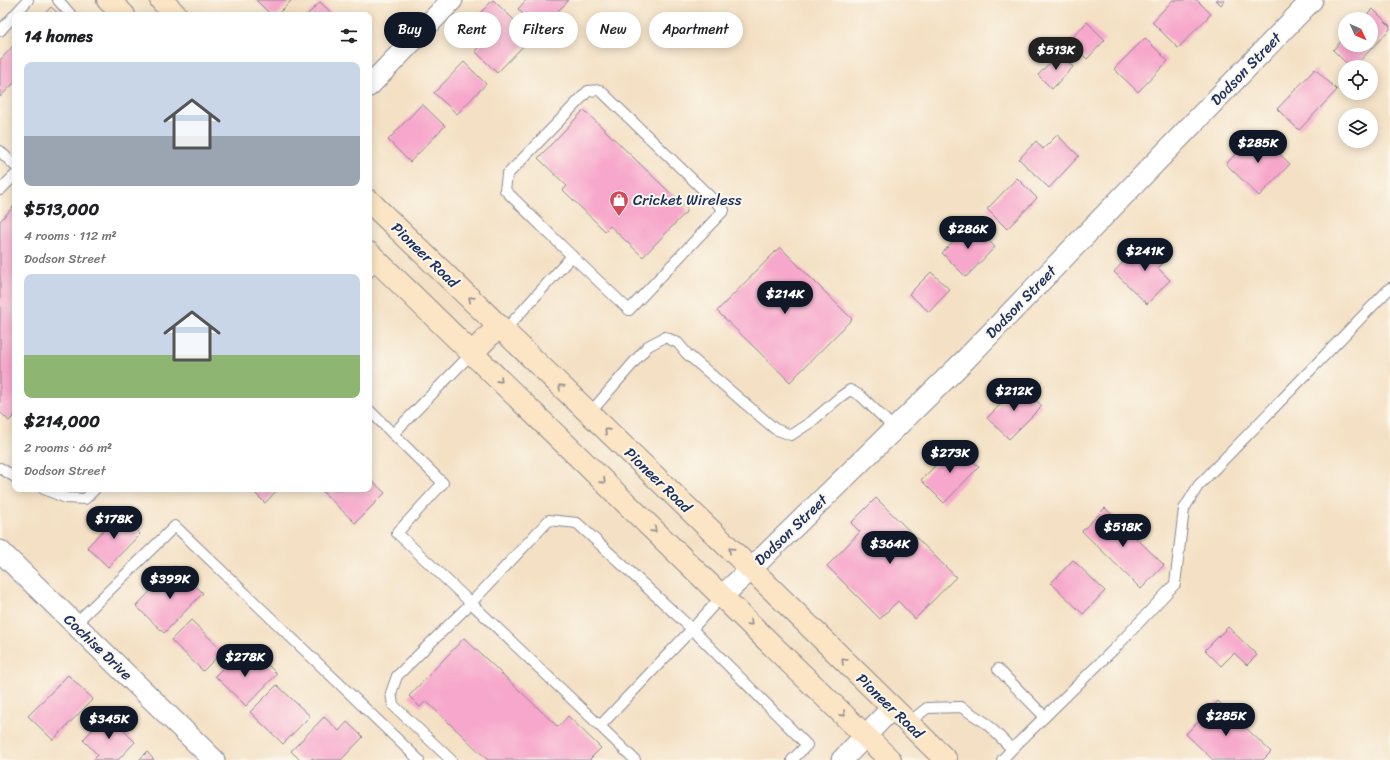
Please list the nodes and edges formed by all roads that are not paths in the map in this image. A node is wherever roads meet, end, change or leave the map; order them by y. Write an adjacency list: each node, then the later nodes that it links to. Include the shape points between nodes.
1 (28, 0): 6 (lane)
2 (58, 0): 7 (lane)
3 (161, 0): 8 (main road)
4 (452, 0): 11 (street)
5 (1312, 0): 24 (street, Dodson Street, via 964,361)
6 (17, 12)
7 (68, 12)
8 (173, 12)
9 (12, 18): 10 (lane)
10 (0, 31)
11 (372, 83)
12 (0, 151): 13 (lane)
13 (12, 163)
14 (12, 178): 15 (lane)
15 (0, 190)
16 (372, 204): 20 (main road, Pioneer Road, one-way to 16)
17 (572, 256): 17 (lane, via 629,310 724,210 600,90 588,91 507,175 505,190); 20 (lane)
18 (372, 262): 21 (main road)
19 (1390, 288): 38 (lane, via 1198,486 1184,509 1175,584)
20 (501, 329): 21 (main road); 23 (main road, Pioneer Road, one-way to 20)
21 (472, 353): 25 (lane); 32 (main road, one-way to 32)
22 (372, 413): 25 (lane)
23 (589, 414): 24 (lane, via 648,346 665,337 678,343 687,354 775,429 791,435 850,390 861,396); 31 (main road, Pioneer Road, one-way to 23)
24 (895, 429): 31 (street, Dodson Street)
25 (393, 434): 33 (lane, via 443,483 397,533)
26 (0, 468): 27 (lane)
27 (12, 475)
28 (51, 492): 29 (lane, via 66,498 85,499)
29 (92, 492)
30 (2, 557): 34 (street, Cochise Drive)
31 (751, 569): 32 (street, Dodson Street); 37 (main road, Pioneer Road, one-way to 31)
32 (722, 596): 35 (lane); 41 (main road, one-way to 41)
33 (471, 603): 35 (lane, via 549,520 577,523); 40 (lane); 45 (lane, via 398,676 391,693 393,705)
34 (75, 624): 43 (street, Cochise Drive); 44 (lane, via 175,526)
35 (692, 628): 40 (lane); 47 (lane, via 807,745)
36 (998, 669): 38 (lane)
37 (892, 708): 39 (main road, Pioneer Road); 41 (street)
38 (1045, 717): 42 (lane)
39 (908, 723): 42 (lane, via 927,708 961,707 986,723); 50 (main road, Pioneer Road)
40 (600, 726): 46 (lane)
41 (865, 736): 48 (street); 49 (main road)
42 (1012, 749): 51 (lane)
43 (214, 760)
44 (419, 760)
45 (451, 760)
46 (635, 760)
47 (792, 760)
48 (842, 760)
49 (890, 760)
50 (946, 760)
51 (1002, 760)

